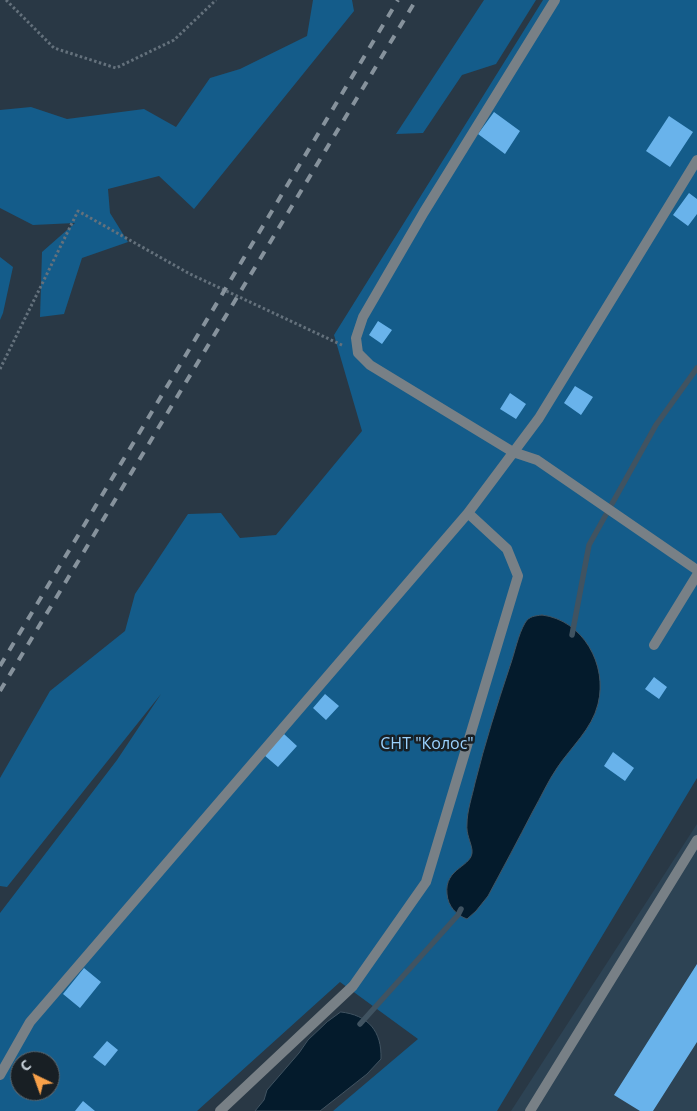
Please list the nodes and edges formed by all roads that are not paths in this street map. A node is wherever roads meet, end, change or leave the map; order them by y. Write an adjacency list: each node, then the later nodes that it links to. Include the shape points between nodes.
1 (555, 0): 3 (street, via 424,212 363,317 356,338 358,353 370,365)
2 (697, 160): 3 (street, via 539,418)
3 (513, 452): 4 (street); 5 (street, via 537,460)
4 (468, 513): 9 (street, via 30,1022); 10 (street, via 507,548 518,576 426,882 353,986)
5 (697, 570)
6 (697, 575): 7 (street)
7 (654, 646)
8 (697, 840): 11 (street)
9 (0, 1075)
10 (220, 1111)
11 (530, 1111)

